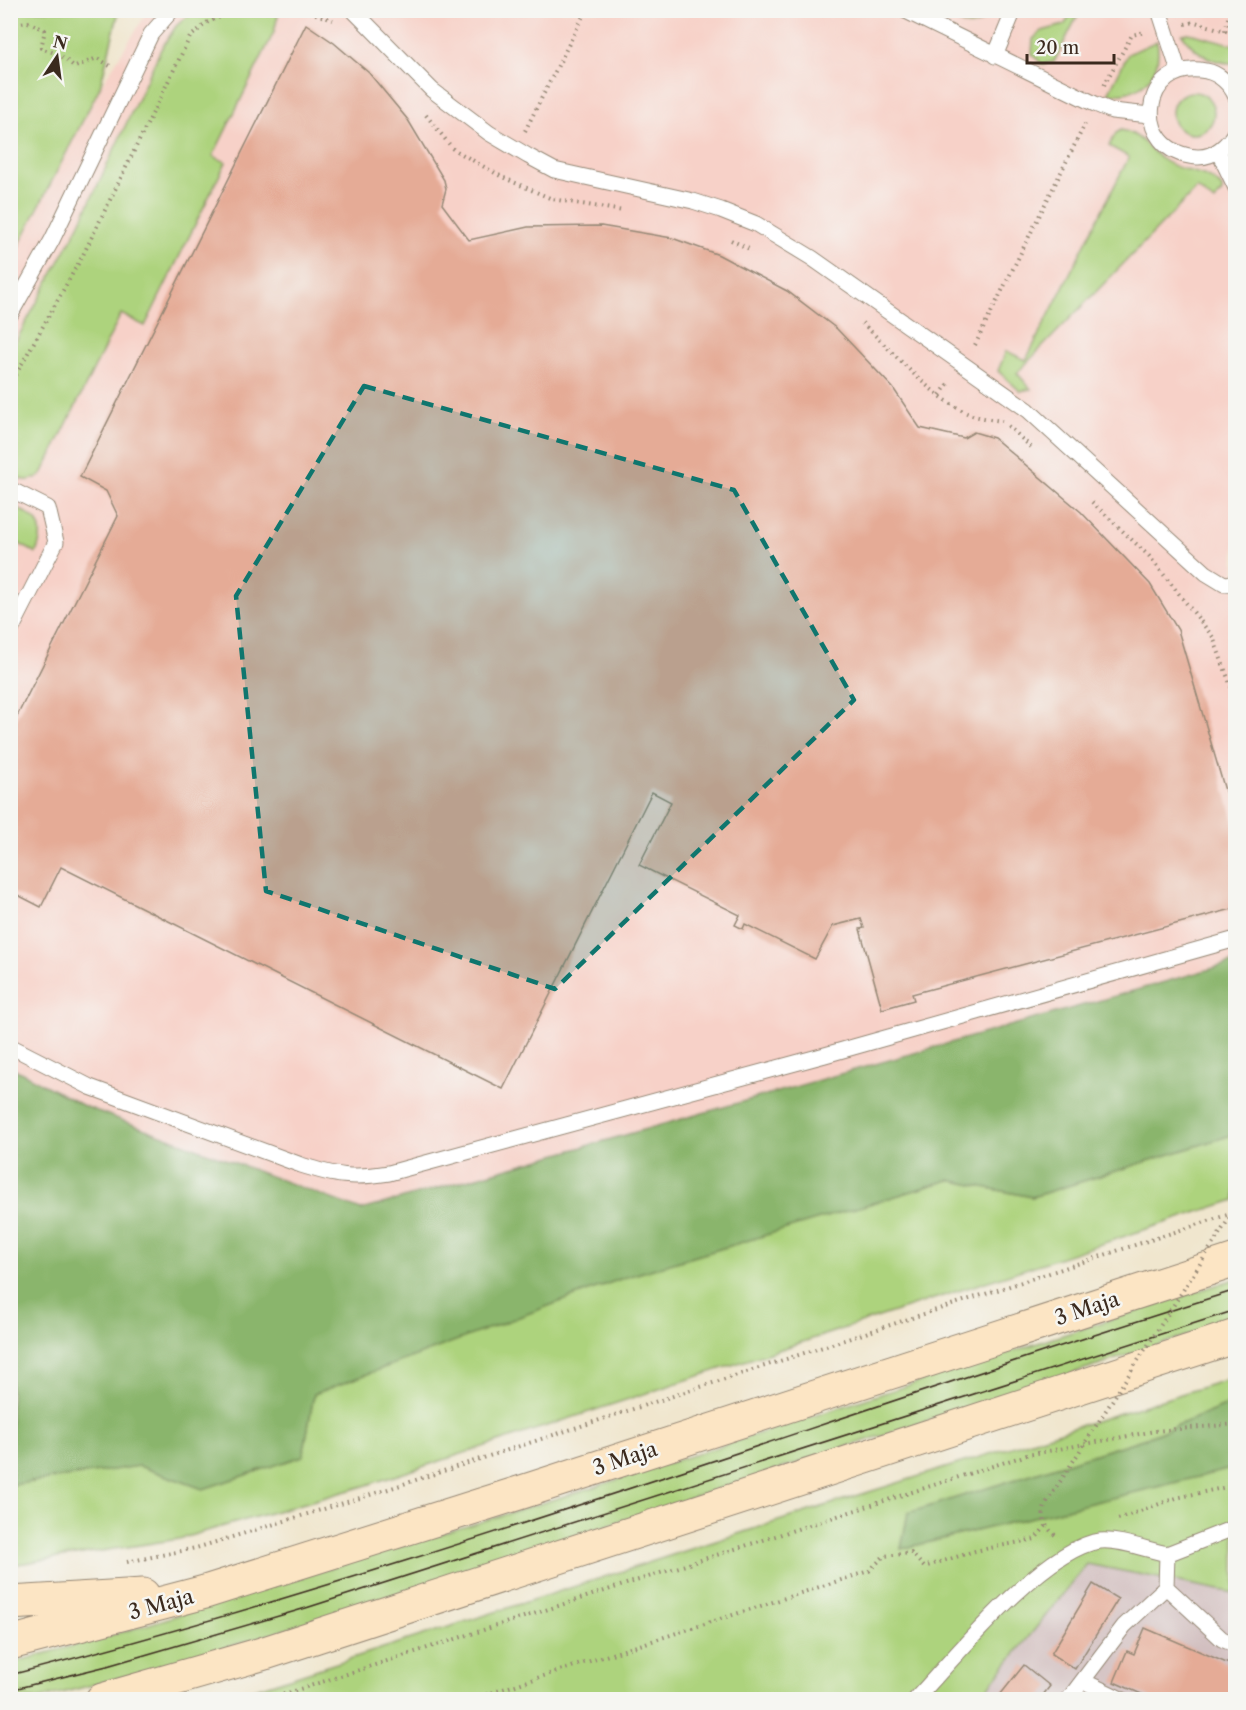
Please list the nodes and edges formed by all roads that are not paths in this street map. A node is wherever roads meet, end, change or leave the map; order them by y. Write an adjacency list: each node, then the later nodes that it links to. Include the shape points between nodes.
1 (172, 10): 13 (lane, via 151,34 52,240)
2 (353, 10): 15 (lane, via 432,90 489,133 554,170 693,201 756,224 898,317 1028,410 1206,573 1224,584)
3 (904, 10): 6 (lane)
4 (1014, 10): 6 (lane)
5 (1159, 10): 7 (lane)
6 (995, 56): 9 (lane, via 1112,111)
7 (1179, 72): 8 (lane, via 1210,71); 9 (lane, via 1157,89)
8 (1235, 93)
9 (1150, 115): 11 (lane, via 1155,133 1166,147 1182,156 1201,158)
10 (1236, 130): 11 (lane)
11 (1218, 151): 12 (lane)
12 (1236, 188)
13 (10, 315)
14 (10, 489): 16 (lane, via 48,508 56,542)
15 (1236, 583)
16 (10, 632)
17 (1236, 939): 18 (lane, via 814,1058 389,1173 358,1178 330,1175 102,1091)
18 (10, 1046)
19 (1236, 1260): 24 (main road, 3 Maja)
20 (1236, 1336): 28 (main road)
21 (1236, 1527): 22 (lane)
22 (1167, 1554): 23 (lane); 32 (lane, via 1099,1541 1063,1557 1026,1583)
23 (1166, 1587): 27 (lane, via 1222,1639); 29 (lane, via 1124,1626)
24 (205, 1592): 25 (main road); 26 (main road, 3 Maja)
25 (10, 1603)
26 (10, 1643)
27 (1236, 1645)
28 (265, 1653): 30 (main road); 31 (main road)
29 (1083, 1681): 33 (lane); 34 (lane)
30 (102, 1700)
31 (166, 1700)
32 (915, 1700)
33 (1068, 1700)
34 (1122, 1700)

